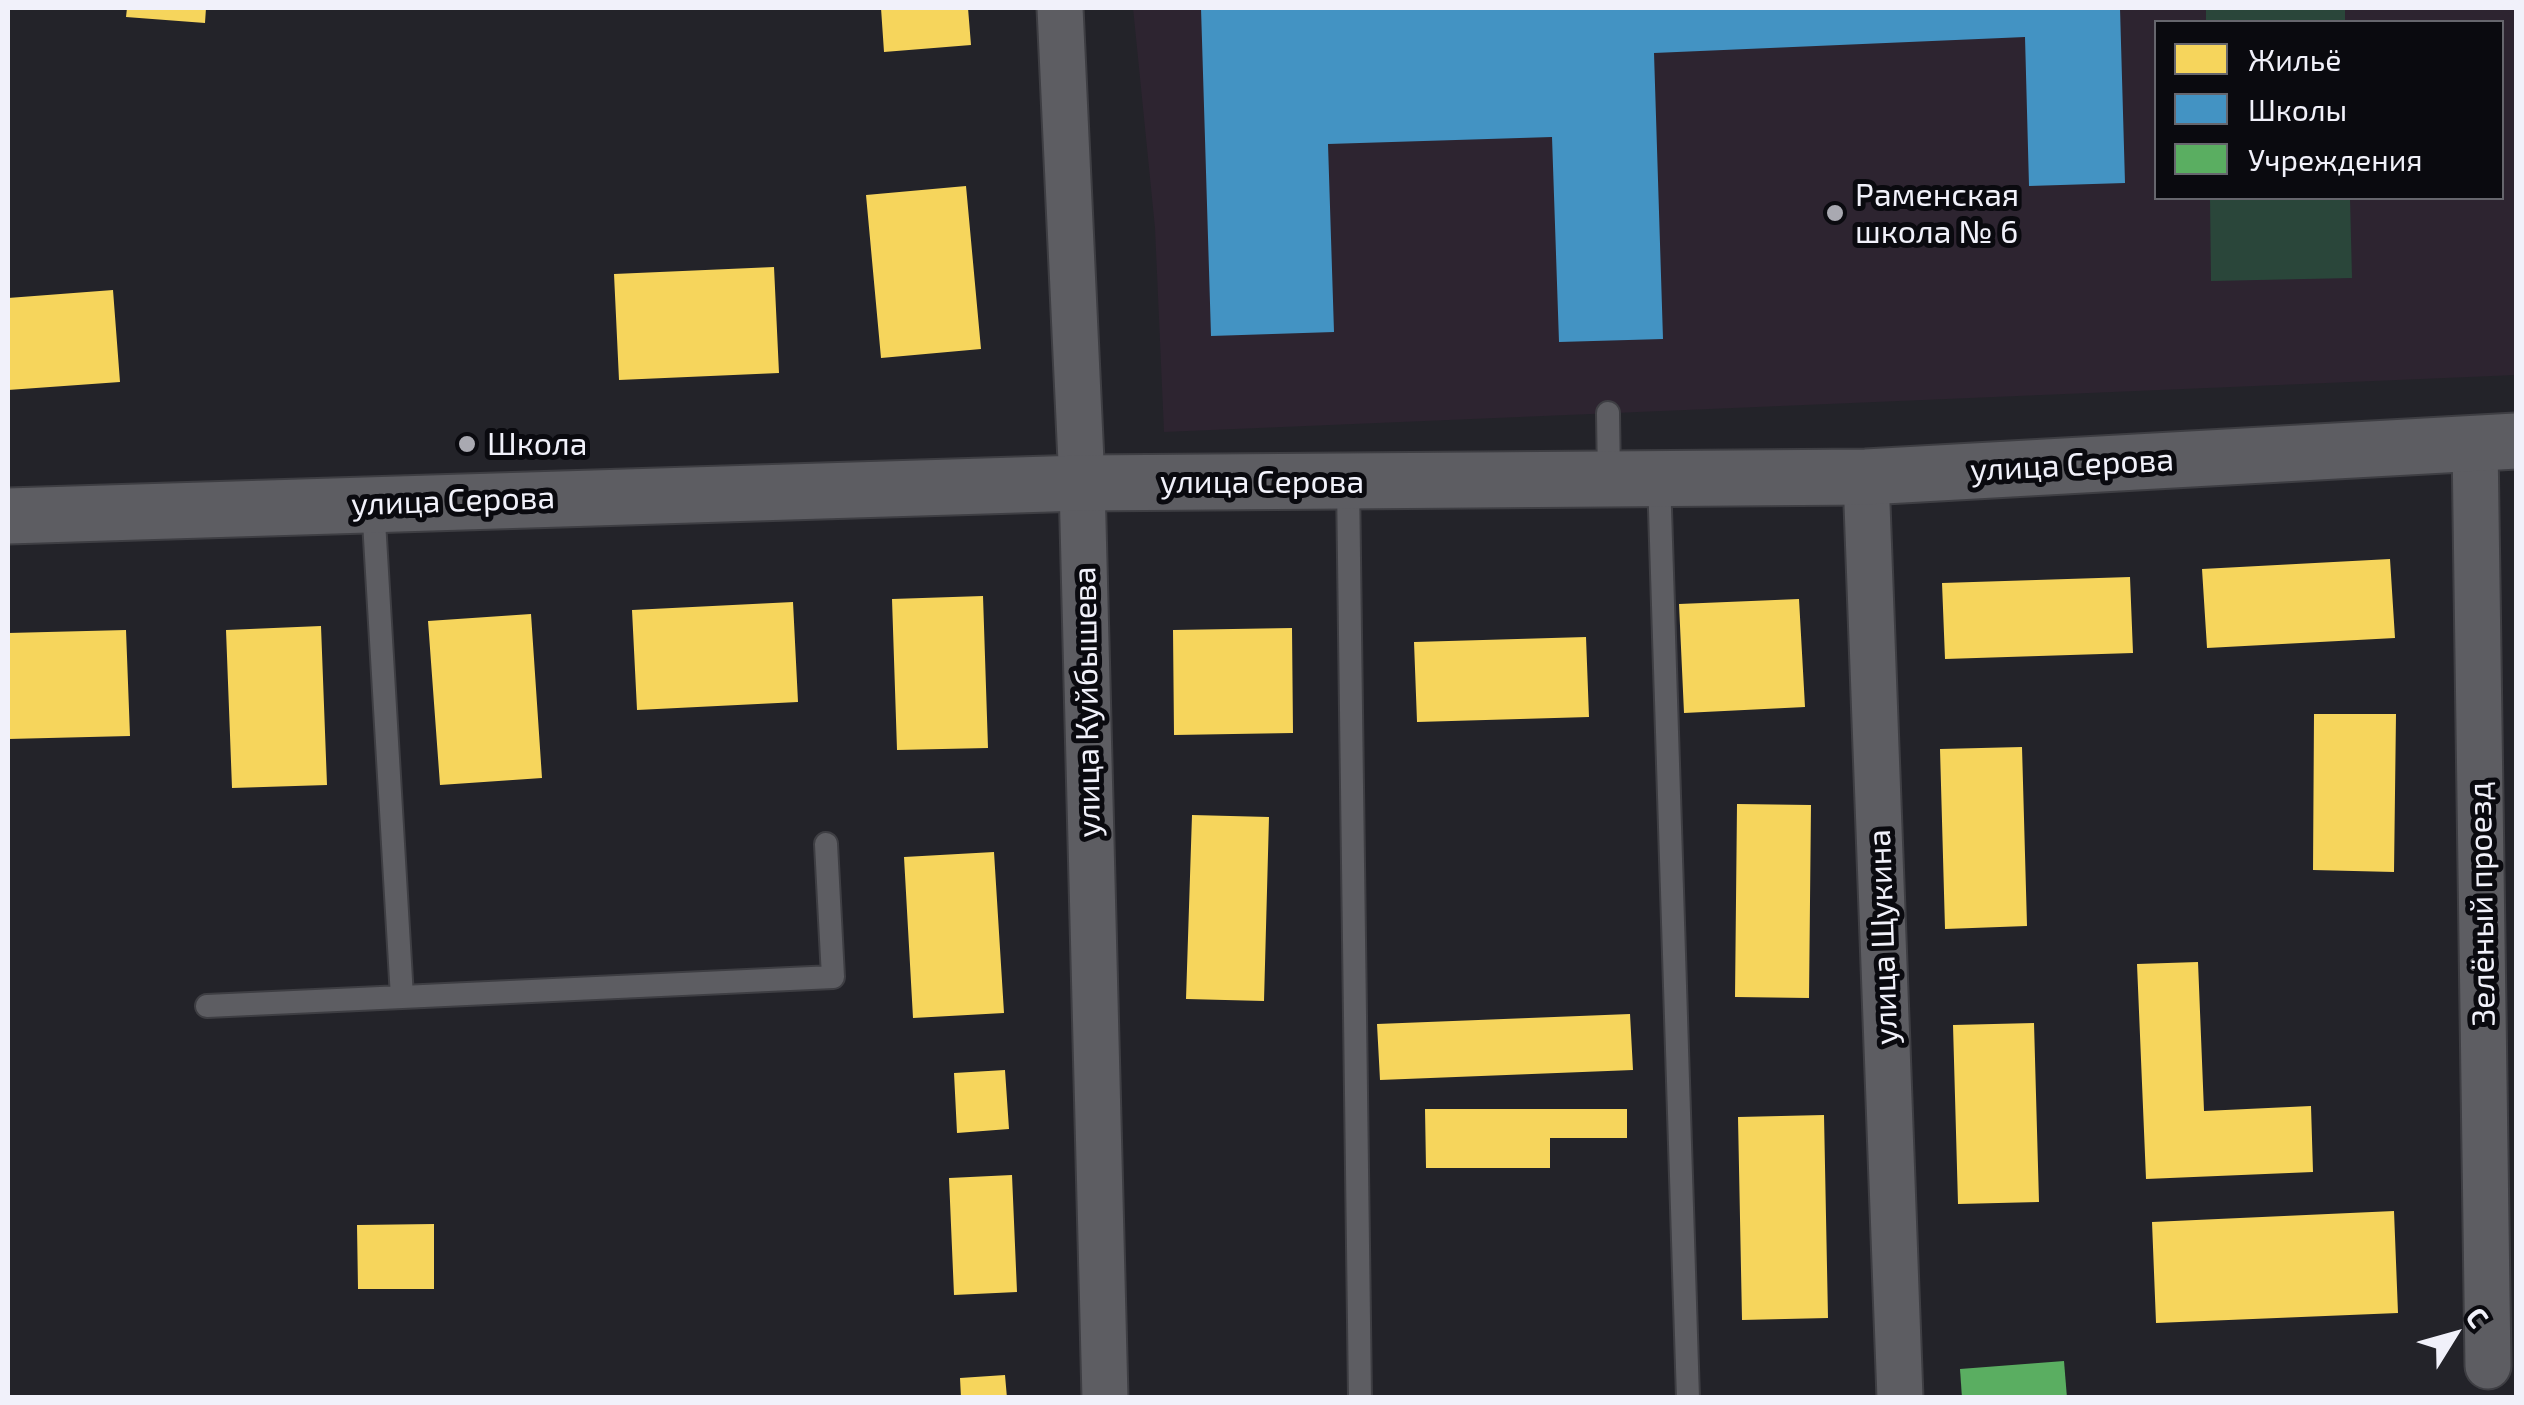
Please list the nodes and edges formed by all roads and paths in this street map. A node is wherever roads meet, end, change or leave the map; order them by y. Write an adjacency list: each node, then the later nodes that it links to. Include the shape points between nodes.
1 (1060, 8): 7 (street, улица Куйбышева)
2 (1608, 413): 5 (lane)
3 (2496, 441): 4 (street, улица Серова); 13 (street, Зелёный проезд)
4 (1866, 476): 5 (street, улица Серова); 17 (street, улица Щукина)
5 (1634, 478): 6 (street, улица Серова); 16 (lane)
6 (1348, 481): 7 (street, улица Серова); 15 (lane)
7 (1082, 483): 8 (street, улица Серова); 14 (street, улица Куйбышева)
8 (373, 504): 9 (street, улица Серова); 11 (lane)
9 (8, 516)
10 (826, 844): 11 (lane, via 833,977)
11 (402, 997): 12 (lane)
12 (207, 1006)
13 (2488, 1366)
14 (1106, 1398)
15 (1360, 1398)
16 (1688, 1398)
17 (1900, 1398)

